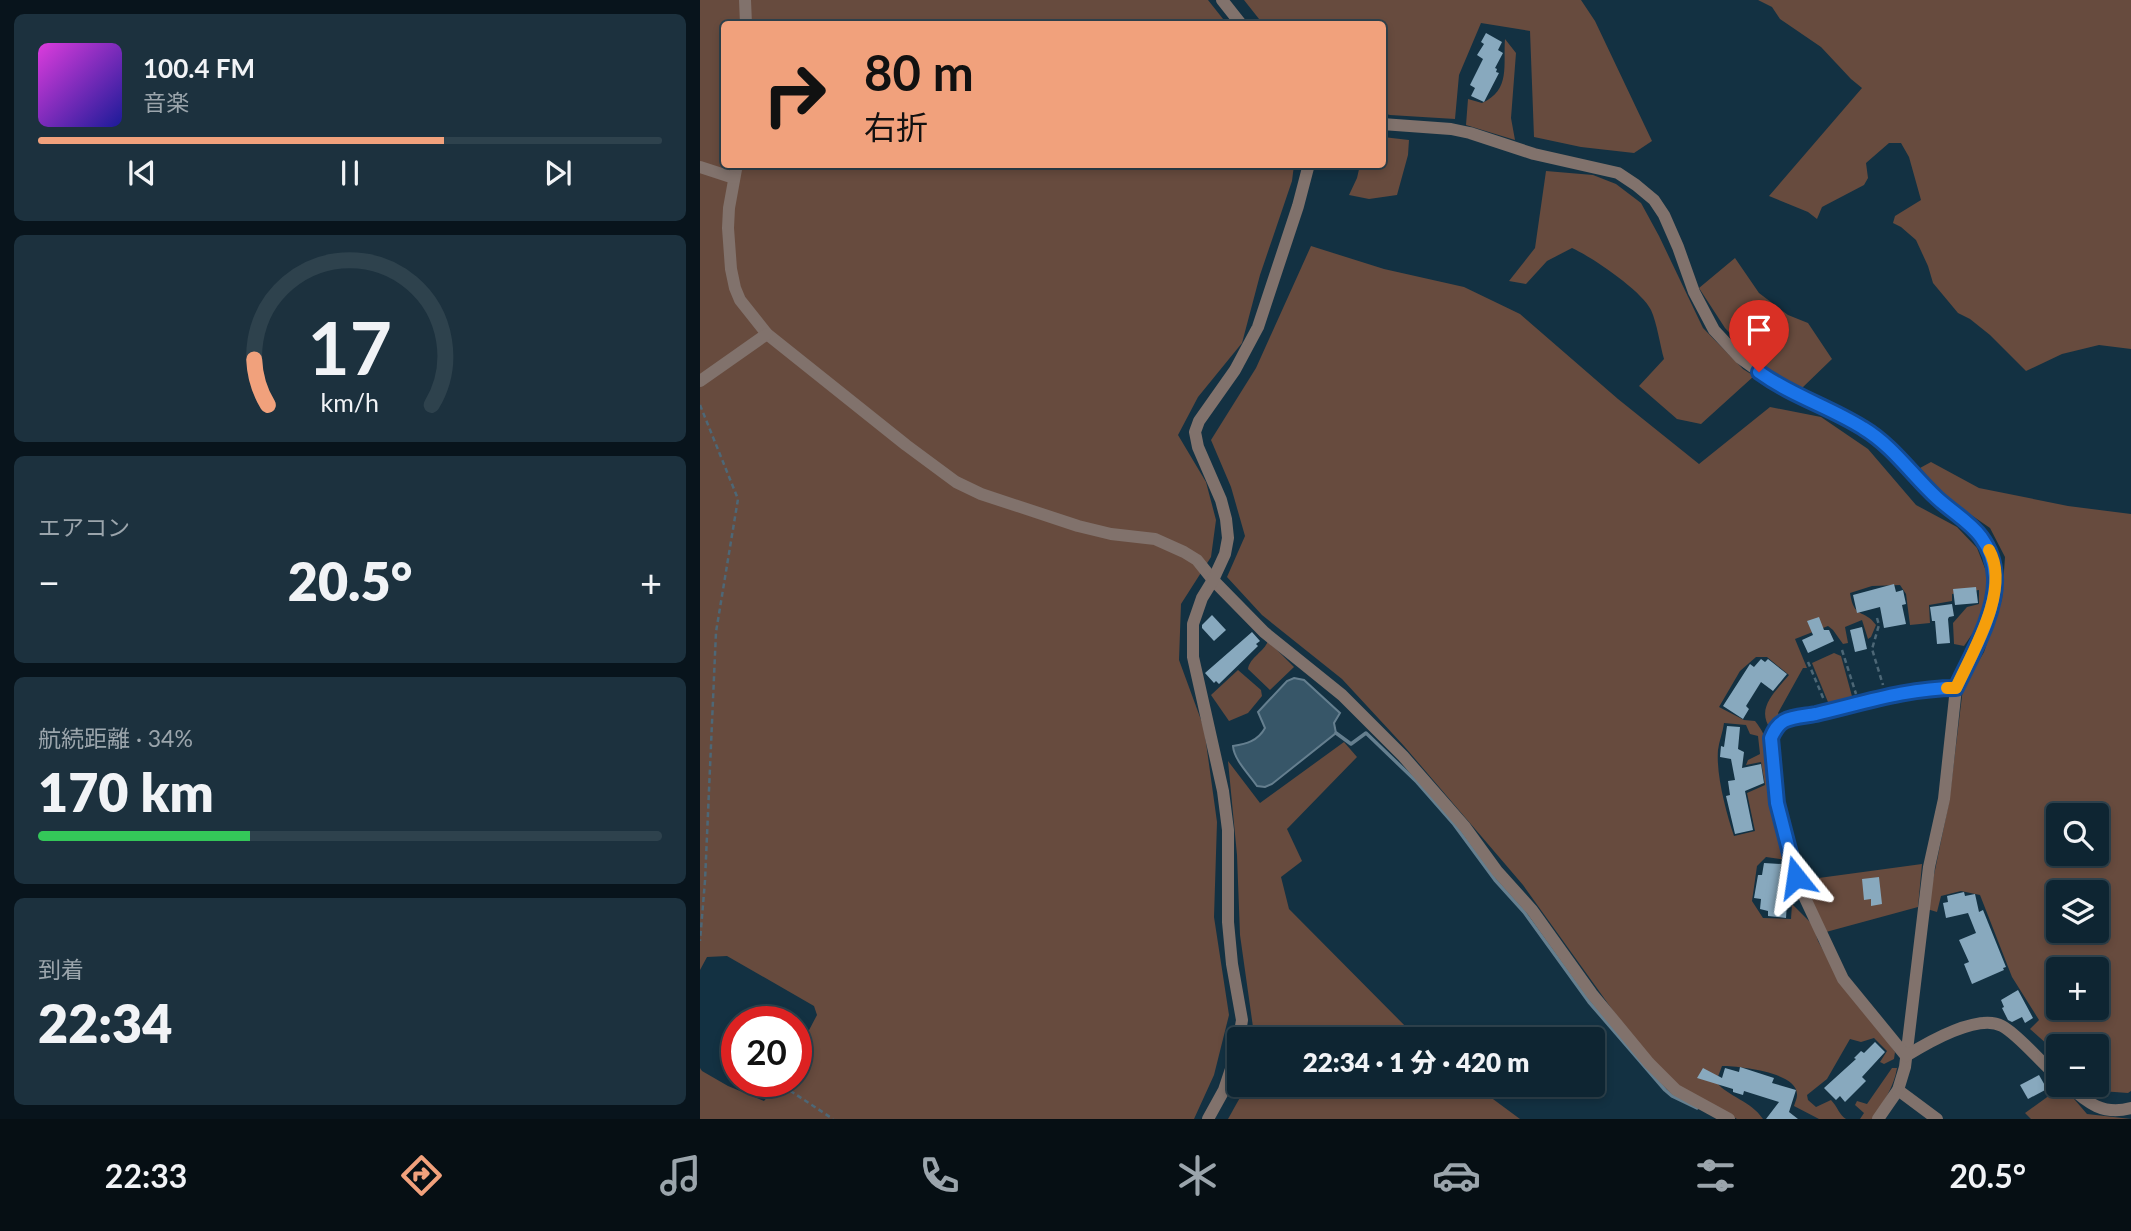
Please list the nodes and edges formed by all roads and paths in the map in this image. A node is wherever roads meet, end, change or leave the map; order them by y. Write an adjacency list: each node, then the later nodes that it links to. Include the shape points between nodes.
1 (745, 0): 3 (street)
2 (1222, 0): 4 (street)
3 (746, 21)
4 (1239, 21)
5 (1386, 124): 16 (street, via 1451,129 1618,173 1654,201 1714,330 1740,358 1779,386 1883,441 1981,537 1993,559 1993,600)
6 (700, 167): 8 (street)
7 (1308, 168): 12 (street, via 1258,327 1195,432 1226,519 1225,554)
8 (736, 171): 9 (street, via 728,228 735,288)
9 (767, 334): 10 (street); 12 (street, via 956,481 981,494 1078,526 1155,539 1197,560)
10 (700, 381)
11 (700, 405): 20 (path, via 738,499 716,632)
12 (1213, 580): 28 (street, via 1193,624 1193,657 1223,791 1228,830 1228,922 1242,1020 1224,1090); 29 (street, via 1403,756 1532,910 1592,995 1649,1063 1676,1090)
13 (1877, 618): 17 (path, via 1872,649)
14 (1842, 650): 18 (path)
15 (1808, 662): 19 (path)
16 (1956, 688): 17 (street); 21 (street)
17 (1886, 696): 18 (street)
18 (1858, 704): 19 (street)
19 (1828, 711): 21 (street, via 1787,719 1775,729 1771,738 1777,803 1796,877 1843,979)
20 (700, 941)
21 (1906, 1056): 22 (street, via 1977,1023 1995,1023); 23 (street)
22 (2046, 1066)
23 (1898, 1090): 30 (street); 31 (street)
24 (800, 1097): 27 (path)
25 (2081, 1097): 26 (street, via 2102,1110)
26 (2131, 1108)
27 (833, 1119)
28 (1208, 1119)
29 (1730, 1119)
30 (1878, 1119)
31 (1937, 1119)

